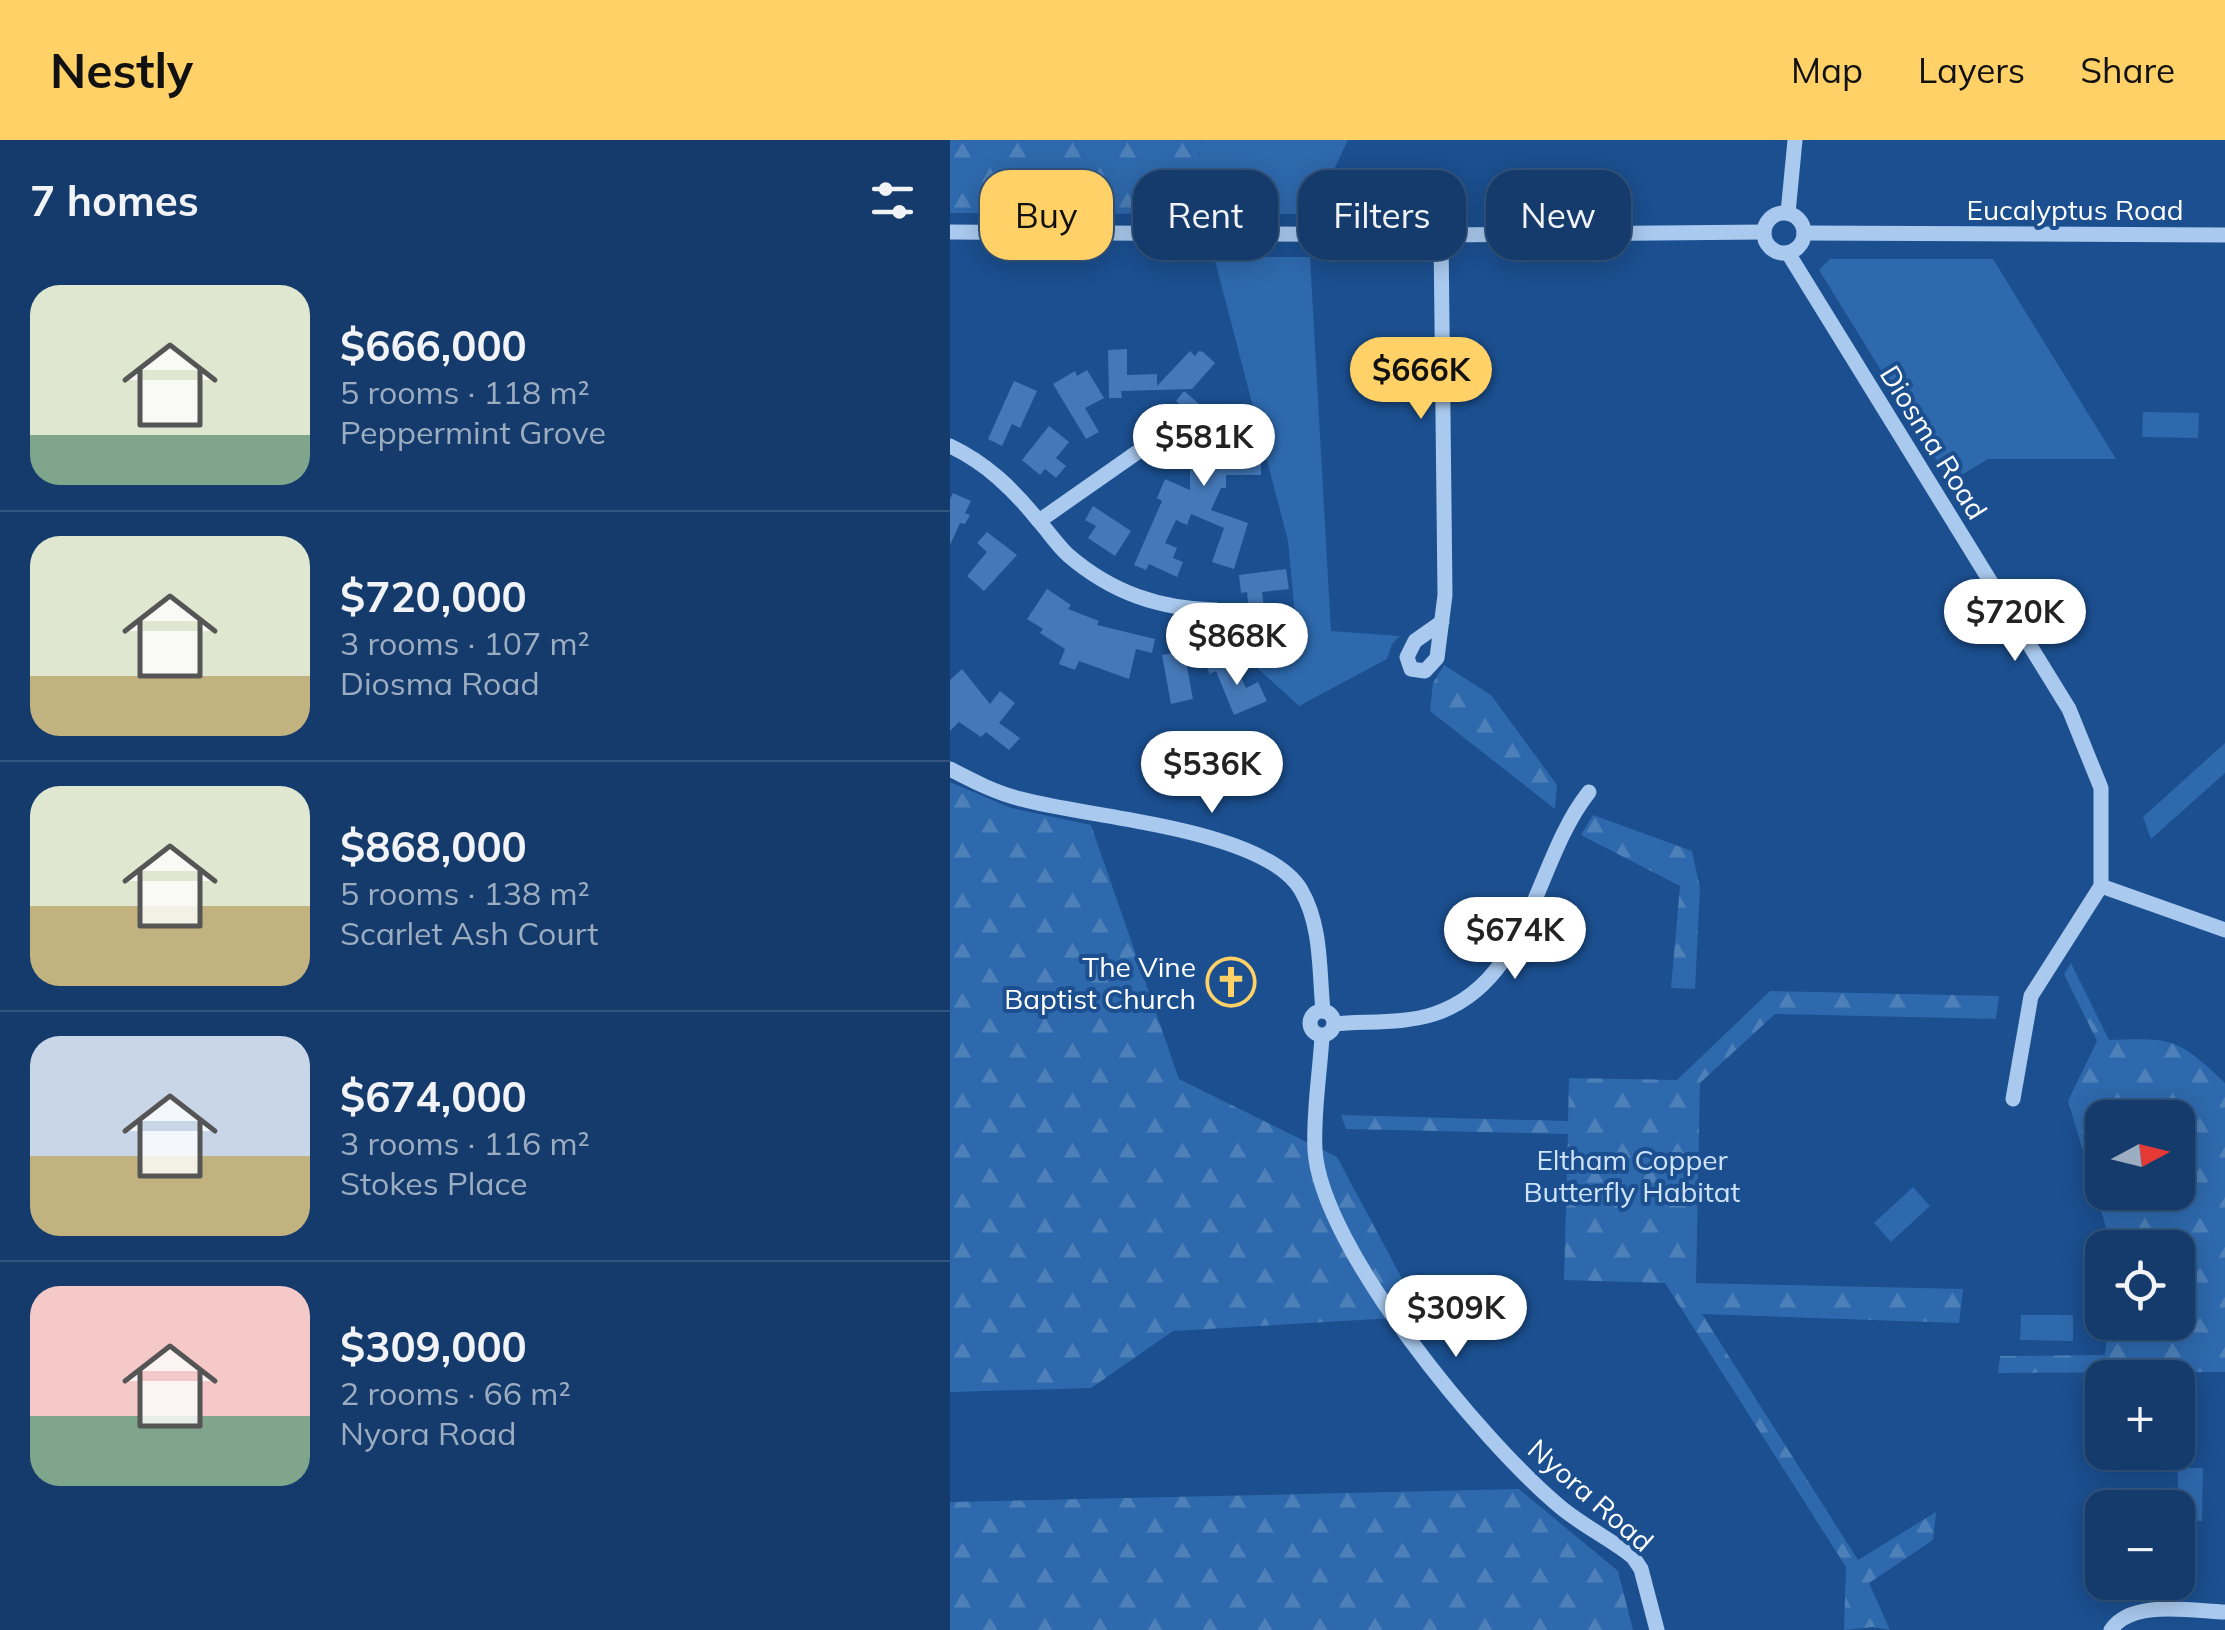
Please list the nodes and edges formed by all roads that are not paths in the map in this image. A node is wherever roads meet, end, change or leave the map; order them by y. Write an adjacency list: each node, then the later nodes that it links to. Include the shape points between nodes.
1 (1795, 140): 2 (street)
2 (1788, 214): 4 (street, via 1769,219); 5 (street)
3 (950, 232): 6 (street)
4 (1764, 232): 7 (street); 9 (street, via 1771,248)
5 (1804, 232): 8 (street, Eucalyptus Road); 9 (street)
6 (1298, 234)
7 (1466, 235)
8 (2225, 235)
9 (1788, 253): 18 (street, Diosma Road, via 2069,709 2101,788)
10 (1441, 260): 15 (street)
11 (1149, 444): 13 (street)
12 (950, 446): 13 (street, via 989,468)
13 (1040, 521): 14 (street, via 1066,554 1128,594 1174,609)
14 (1216, 610)
15 (1442, 622)
16 (950, 769): 20 (street, Nyora Road, via 1020,799 1216,839 1267,859 1298,886 1308,905 1322,1010 1309,1023 1312,1030)
17 (1589, 792): 20 (street, via 1572,814 1517,940 1490,979 1435,1014)
18 (2102, 886): 19 (street); 21 (street, via 2031,996)
19 (2225, 930)
20 (1328, 1029): 23 (street, Nyora Road, via 1315,1152 1323,1186 1370,1283 1511,1460 1558,1506 1633,1557)
21 (2013, 1100)
22 (2225, 1612): 24 (street, via 2140,1610 2118,1619)
23 (1657, 1630)
24 (2111, 1630)

